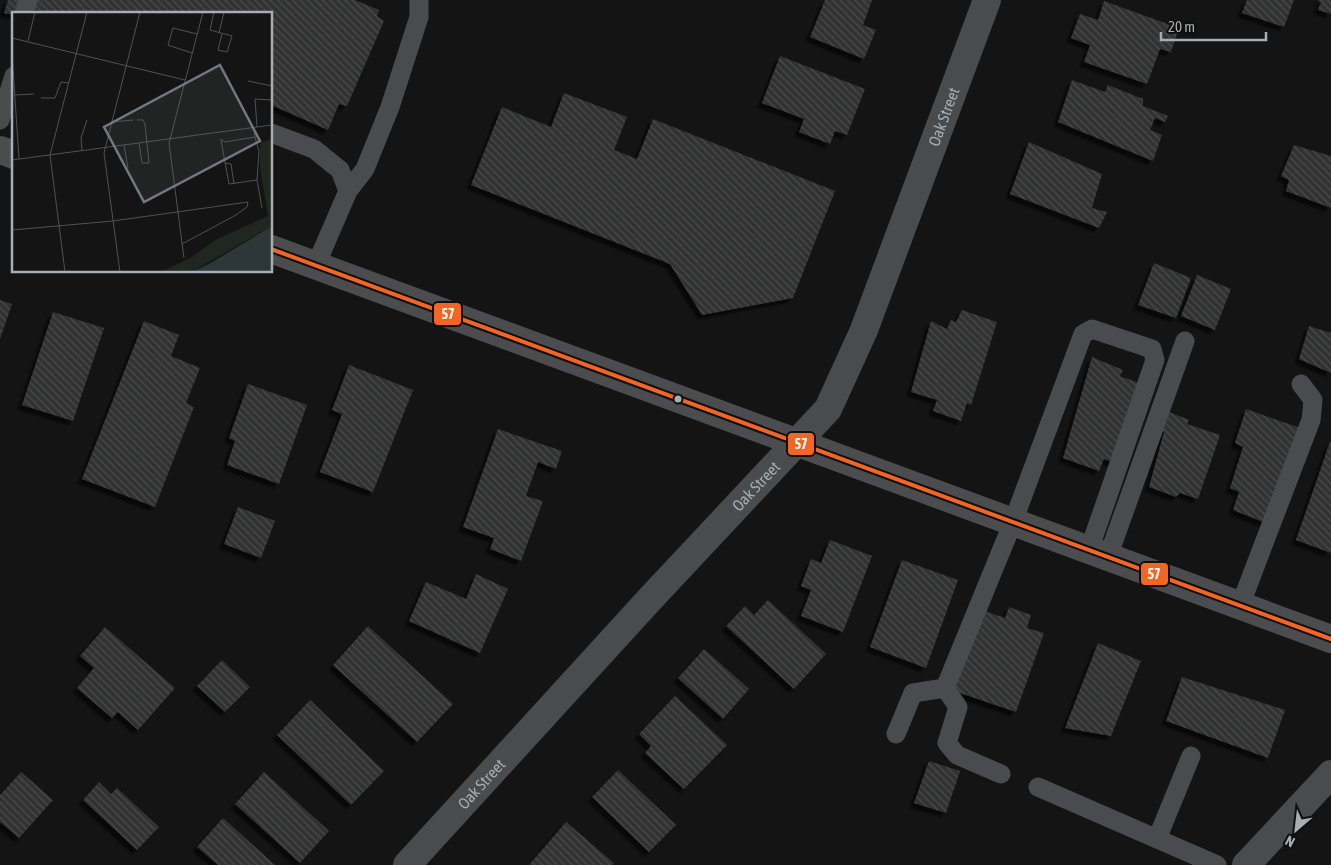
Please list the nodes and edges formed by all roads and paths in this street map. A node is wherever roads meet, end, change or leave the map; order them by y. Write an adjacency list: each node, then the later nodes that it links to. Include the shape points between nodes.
1 (419, 0): 8 (lane, via 419,17 390,108 366,168)
2 (987, 0): 13 (street, Oak Street, via 864,330 828,409)
3 (12, 82): 4 (lane)
4 (0, 120)
5 (272, 133): 8 (lane, via 314,149 340,170)
6 (0, 150): 7 (main road)
7 (12, 154)
8 (348, 191): 10 (lane)
9 (272, 249): 10 (main road)
10 (316, 265): 13 (main road)
11 (1185, 341): 15 (lane)
12 (1301, 384): 16 (lane, via 1313,400 1311,420)
13 (797, 442): 14 (main road); 25 (street, Oak Street)
14 (1013, 522): 15 (main road); 15 (lane, via 1083,334 1092,329 1152,349 1155,360); 18 (lane)
15 (1098, 553): 16 (main road)
16 (1240, 606): 17 (main road)
17 (1331, 639)
18 (945, 688): 19 (lane, via 913,693); 21 (lane, via 958,707 947,743 957,755)
19 (896, 734)
20 (1192, 756): 24 (lane)
21 (1001, 774)
22 (1331, 774): 27 (street)
23 (1038, 787): 24 (lane)
24 (1157, 839): 26 (lane)
25 (407, 865)
26 (1217, 865)
27 (1246, 865)

